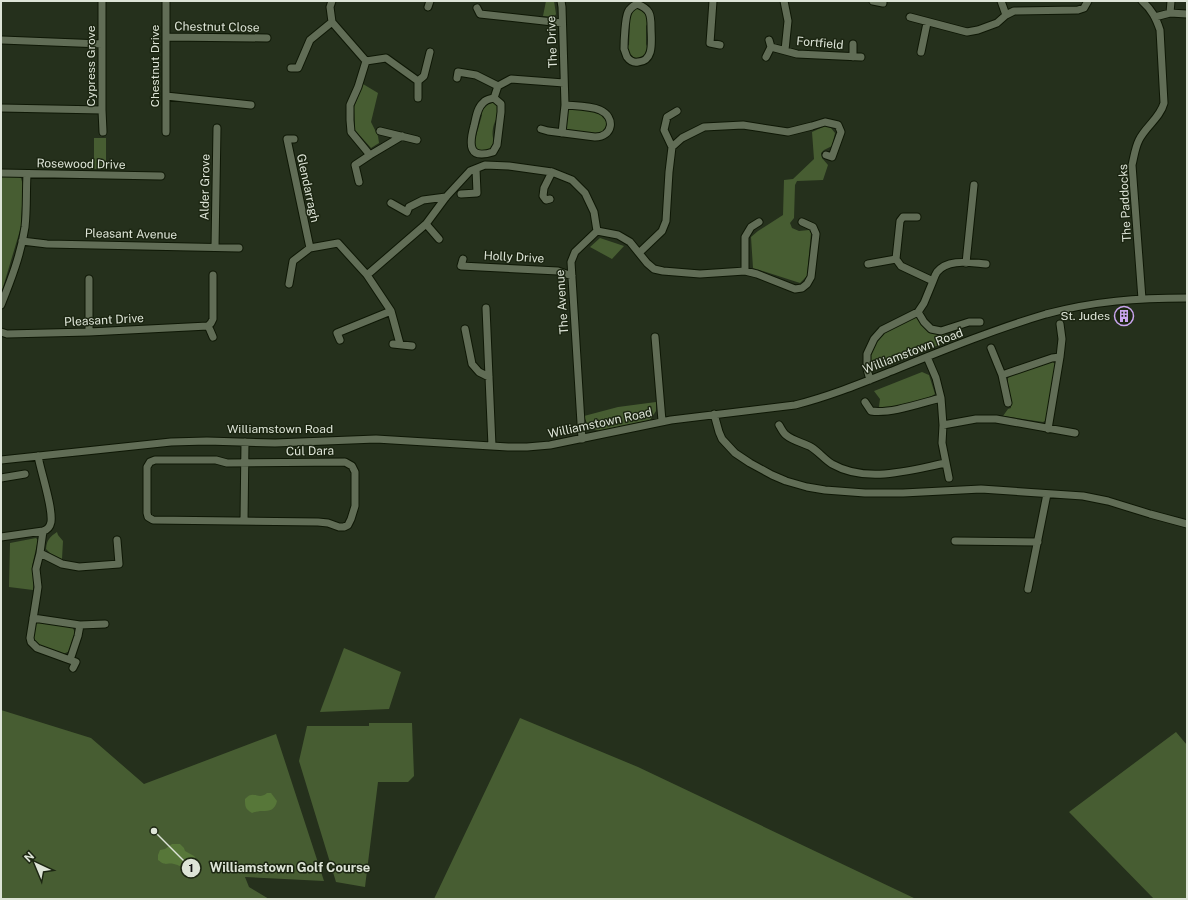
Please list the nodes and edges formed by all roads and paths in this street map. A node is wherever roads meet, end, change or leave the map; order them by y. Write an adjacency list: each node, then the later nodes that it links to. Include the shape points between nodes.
1 (102, 1): 26 (street, Cypress Grove)
2 (166, 1): 23 (street, Chestnut Drive)
3 (332, 1): 20 (street)
4 (561, 1): 21 (street, The Drive)
5 (713, 1): 28 (street, via 710,43)
6 (784, 1): 29 (street, Fortfield, via 788,21)
7 (873, 1): 13 (street)
8 (1000, 1): 16 (street)
9 (1088, 1): 16 (street, via 1084,8 1078,10 1024,10)
10 (1142, 1): 18 (street, The Paddocks)
11 (1171, 1): 14 (street)
12 (637, 2): 12 (street, via 648,11 651,19 651,50 645,60 633,62 624,49 626,18)
13 (883, 3)
14 (1170, 13): 15 (street); 18 (street)
15 (1187, 14)
16 (1006, 15): 22 (street, via 997,23 967,32)
17 (910, 17): 22 (street)
18 (1156, 17): 96 (street, The Paddocks, via 1160,30 1164,103 1158,117 1139,139 1132,165)
19 (475, 20): 21 (street, via 479,11)
20 (332, 22): 35 (street); 36 (street, via 310,40 298,68)
21 (562, 23): 39 (street, The Drive)
22 (927, 23): 31 (street)
23 (166, 37): 24 (street, Chestnut Close); 41 (street, Chestnut Drive)
24 (267, 38)
25 (2, 40): 26 (street)
26 (102, 44): 47 (street, Cypress Grove)
27 (853, 44): 33 (street, Fortfield)
28 (720, 45)
29 (785, 50): 32 (street, Fortfield, via 770,43); 33 (street, Fortfield, via 797,54)
30 (430, 52): 38 (street, via 424,76)
31 (921, 52)
32 (766, 57)
33 (853, 57): 34 (street, Fortfield)
34 (861, 57)
35 (366, 61): 38 (street, via 386,58); 59 (street, via 350,105 350,120 351,132)
36 (291, 68)
37 (457, 78): 40 (street, via 458,72 476,75)
38 (418, 81): 42 (street)
39 (564, 83): 40 (street, via 511,79); 45 (street, The Drive)
40 (498, 86): 43 (street)
41 (166, 96): 44 (street); 53 (street, Chestnut Drive)
42 (418, 98)
43 (494, 98): 43 (street, via 501,104 497,145 493,152 479,154 474,151 470,139 478,109 482,103)
44 (251, 105)
45 (564, 105): 54 (street, The Drive); 54 (street, via 598,109 608,116 610,127 606,134 600,137)
46 (1, 108): 47 (street)
47 (102, 110): 52 (street, Cypress Grove)
48 (677, 111): 58 (street, via 667,117 664,130)
49 (217, 128): 79 (street, Alder Grove)
50 (542, 129): 54 (street)
51 (380, 131): 55 (street)
52 (104, 132)
53 (166, 132)
54 (562, 133)
55 (402, 136): 57 (street); 59 (street)
56 (294, 139): 81 (street, Glendarragh, via 287,139)
57 (417, 140)
58 (672, 147): 60 (street, via 682,138 704,127 744,125 788,132 825,122 838,125 841,132 832,157); 82 (street, via 666,220 662,231)
59 (370, 155): 66 (street, via 355,166)
60 (826, 155)
61 (476, 169): 62 (street, via 485,165); 68 (street, via 477,193); 69 (street, via 470,170)
62 (552, 172): 70 (street, via 543,196 546,200); 76 (street, via 572,180 586,193 594,212)
63 (1, 173): 64 (street, Rosewood Drive)
64 (27, 174): 65 (street, Rosewood Drive); 78 (street)
65 (161, 176)
66 (359, 182)
67 (974, 184): 85 (street)
68 (461, 194)
69 (446, 197): 71 (street, via 423,200 409,207 407,212); 75 (street)
70 (550, 199)
71 (391, 203)
72 (917, 217): 84 (street, via 903,217 900,221)
73 (759, 222): 88 (street, via 751,227 745,237)
74 (802, 222): 88 (street, via 813,227 816,234 811,277 807,284 795,289)
75 (426, 224): 77 (street); 90 (street)
76 (597, 231): 82 (street, via 618,235); 91 (street, The Avenue, via 575,252 571,262)
77 (439, 239)
78 (22, 241): 79 (street, Pleasant Avenue, via 46,244); 97 (street)
79 (215, 247): 80 (street, Pleasant Avenue)
80 (239, 248)
81 (310, 248): 90 (street, via 338,243); 94 (street, via 293,260)
82 (640, 252): 88 (street, via 654,269 663,271 700,274)
83 (462, 259): 91 (street, Holly Drive, via 461,266 558,271)
84 (896, 259): 86 (street); 93 (street, via 901,266)
85 (966, 262): 87 (street); 93 (street, via 946,266 938,271)
86 (868, 264)
87 (986, 264)
88 (745, 271)
89 (213, 275): 103 (street, via 213,319)
90 (367, 275): 99 (street)
91 (572, 276): 126 (street, The Avenue)
92 (89, 279): 106 (street)
93 (933, 281): 100 (street)
94 (289, 284)
95 (1187, 298): 96 (street, Williamstown Road)
96 (1142, 299): 112 (street, Williamstown Road, via 1095,303 1047,314)
97 (1, 305)
98 (486, 308): 115 (street)
99 (391, 311): 109 (street, via 337,333); 110 (street, via 397,344)
100 (918, 312): 101 (street, via 930,329 941,331 970,322); 116 (street, via 882,330 874,339 867,354)
101 (980, 322)
102 (1060, 324): 113 (street)
103 (208, 326): 106 (street, Pleasant Drive); 107 (street)
104 (464, 329): 115 (street, via 472,364 479,372)
105 (1, 332): 106 (street, Pleasant Drive)
106 (89, 332)
107 (213, 337)
108 (655, 337): 121 (street)
109 (340, 340)
110 (412, 346)
111 (991, 348): 114 (street)
112 (927, 357): 116 (street, Williamstown Road); 117 (street)
113 (1060, 357): 114 (street); 124 (street)
114 (1002, 375): 119 (street)
115 (489, 377): 128 (street)
116 (870, 380): 120 (street, Williamstown Road, via 795,405)
117 (941, 398): 118 (street, via 879,412 871,411); 122 (street)
118 (865, 402)
119 (1008, 403)
120 (714, 414): 121 (street, Williamstown Road); 136 (street, via 722,439 735,453 772,475 801,485 865,493 982,489)
121 (662, 421): 126 (street, Williamstown Road)
122 (943, 425): 124 (street, via 976,419 996,419); 131 (street, via 942,443)
123 (779, 426): 131 (street, via 786,436 811,447 832,464 850,471 872,475 902,472)
124 (1048, 428): 125 (street)
125 (1075, 433)
126 (582, 439): 128 (street, Williamstown Road, via 535,446)
127 (245, 442): 128 (street, Williamstown Road, via 376,439); 129 (street, Williamstown Road, via 171,442); 132 (street)
128 (492, 446)
129 (38, 456): 130 (street, Williamstown Road); 139 (street, via 51,522 50,527)
130 (1, 460)
131 (946, 462): 135 (street)
132 (245, 463): 137 (street); 137 (street, Cúl Dara, via 216,460 155,460 147,467 147,513 153,520); 137 (street, Cúl Dara, via 345,462 356,472 355,506 351,520 344,527 318,522)
133 (25, 474): 134 (street)
134 (1, 478)
135 (949, 478)
136 (1047, 494): 138 (street, via 1101,499); 143 (street)
137 (244, 522)
138 (1187, 524)
139 (43, 532): 140 (street); 144 (street)
140 (1, 537)
141 (116, 540): 144 (street, via 119,564 79,568 62,564)
142 (955, 541): 143 (street)
143 (1038, 542): 145 (street)
144 (40, 553): 146 (street, via 36,569 38,587)
145 (1028, 589)
146 (33, 618): 148 (street); 149 (street, via 30,638 34,645)
147 (104, 624): 148 (street)
148 (80, 625): 149 (street)
149 (70, 660): 150 (street, via 76,662)
150 (73, 668)

